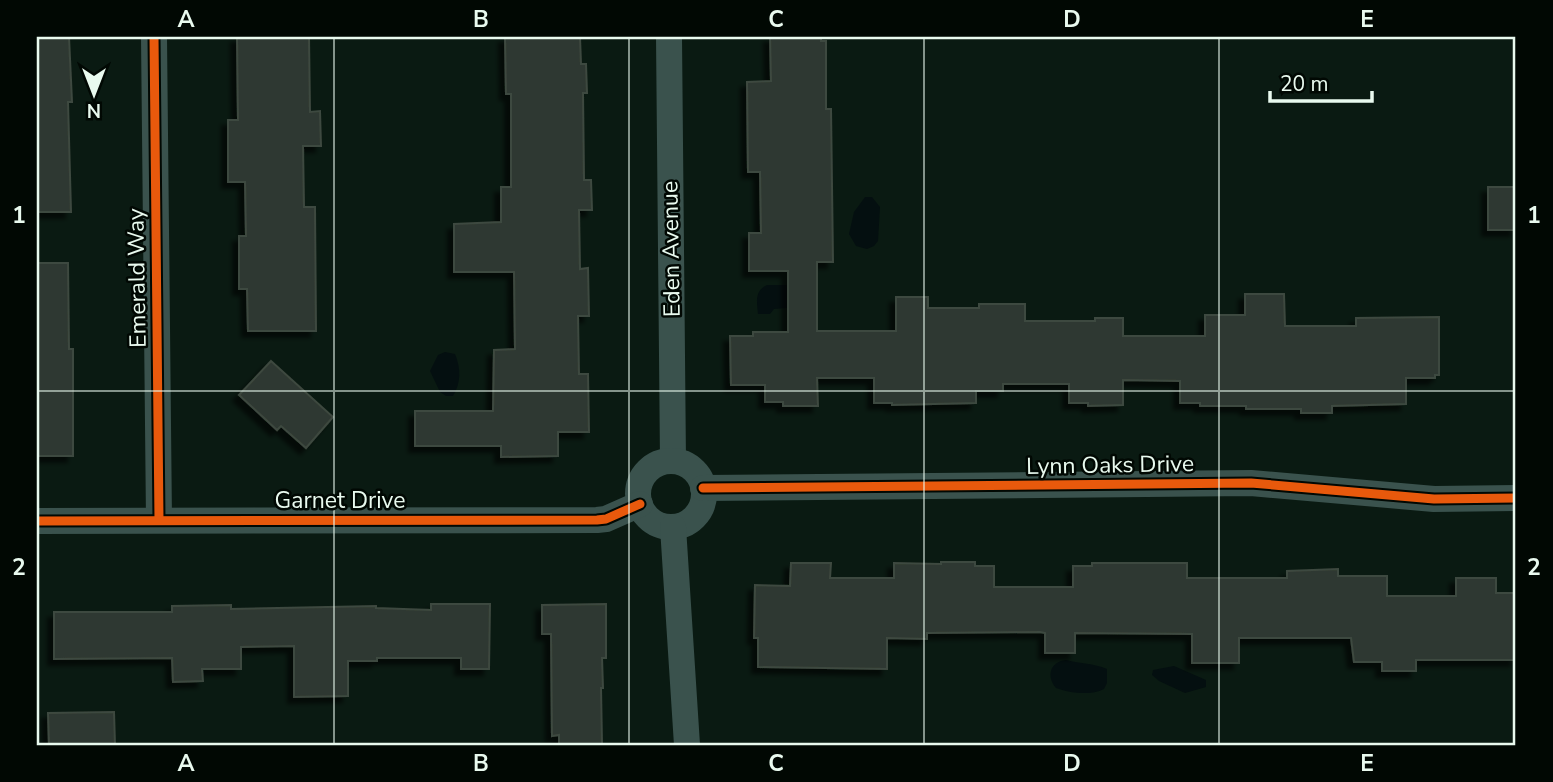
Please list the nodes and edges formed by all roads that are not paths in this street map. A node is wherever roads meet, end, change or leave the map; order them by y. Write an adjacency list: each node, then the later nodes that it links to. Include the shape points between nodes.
1 (154, 37): 7 (street, Emerald Way)
2 (669, 37): 3 (street, Eden Avenue)
3 (673, 461): 4 (street, via 692,469); 6 (street, via 662,462 645,474 638,494)
4 (704, 488): 5 (street, Lynn Oaks Drive, via 1251,482 1434,499); 9 (street, via 700,509 684,524)
5 (1516, 498)
6 (640, 504): 7 (street, Garnet Drive, via 597,520); 9 (street, via 653,521)
7 (159, 520): 8 (street, Garnet Drive)
8 (37, 521)
9 (673, 527): 10 (street)
10 (687, 745)

